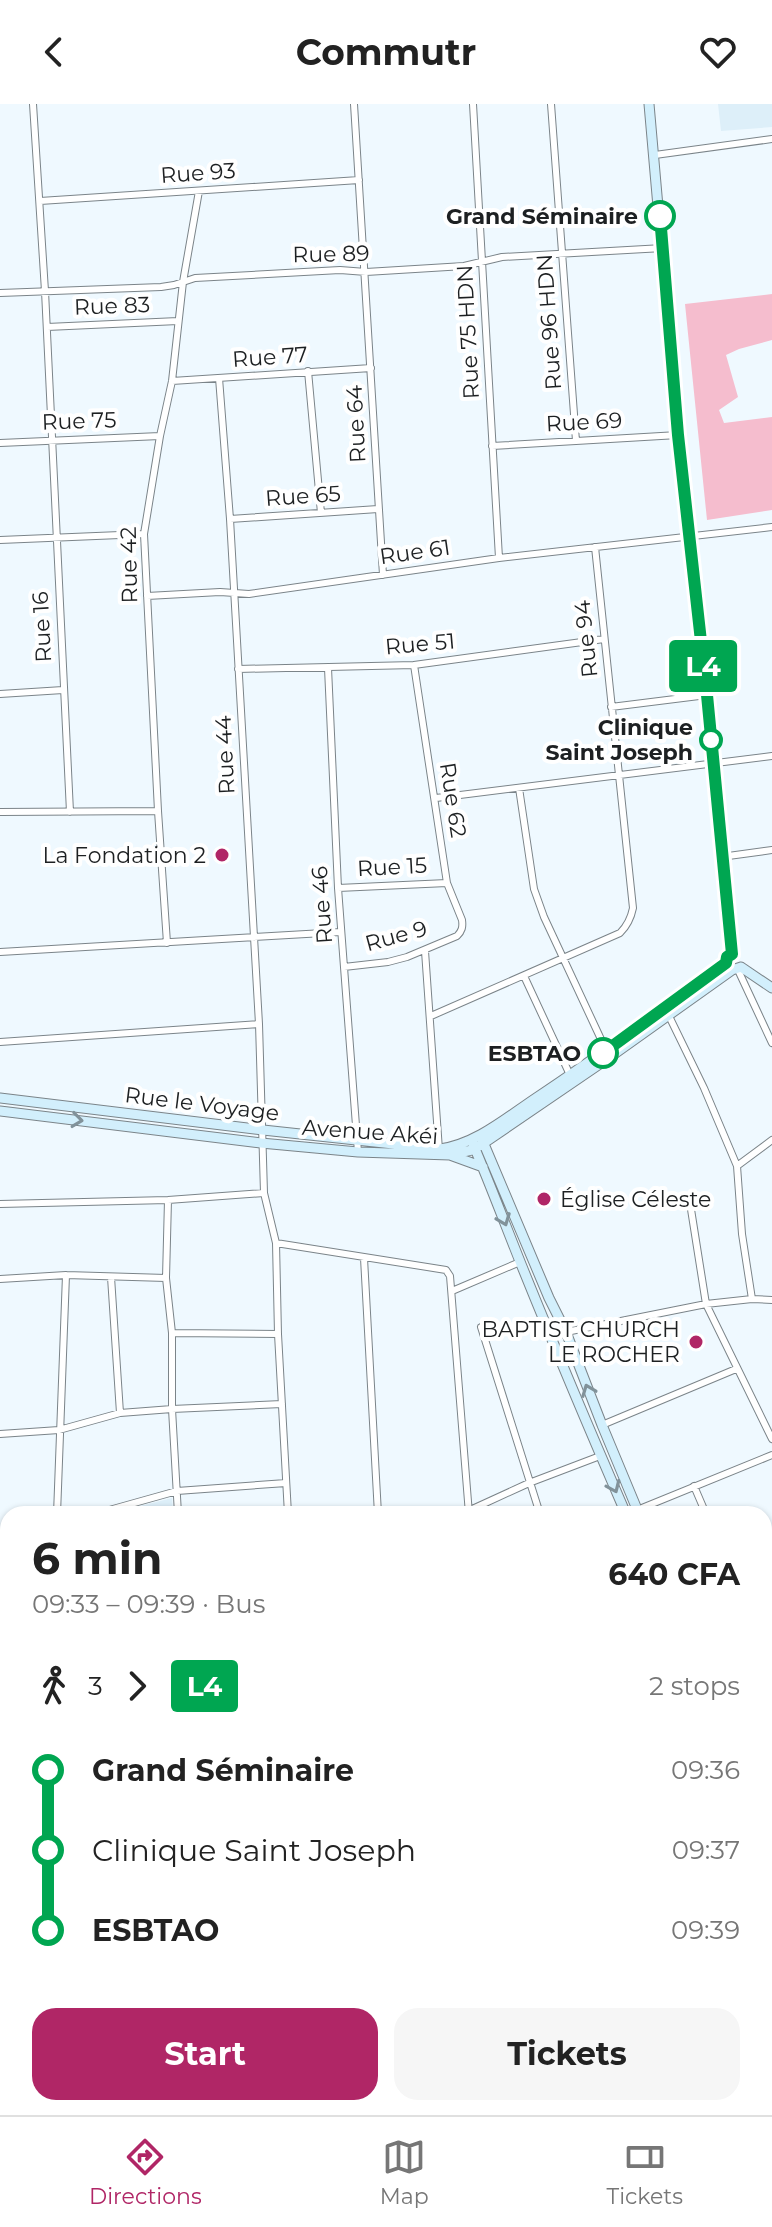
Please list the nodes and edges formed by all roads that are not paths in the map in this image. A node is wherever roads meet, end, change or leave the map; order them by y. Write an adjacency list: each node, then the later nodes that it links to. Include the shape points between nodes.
1 (33, 104): 10 (street, Rue 16)
2 (354, 104): 8 (street, Rue 64)
3 (473, 104): 13 (street, Rue 75 HDN)
4 (551, 104): 12 (street, Rue 96 HDN)
5 (649, 104): 7 (main road)
6 (772, 139): 7 (street)
7 (655, 155): 11 (main road)
8 (359, 180): 9 (street, Rue 93); 14 (street, Rue 64)
9 (199, 191): 10 (street, Rue 93); 15 (street, Rue 42)
10 (40, 201): 16 (street, Rue 16)
11 (663, 248): 12 (street, Rue 89); 24 (main road)
12 (562, 253): 13 (street, Rue 89); 27 (street, Rue 96 HDN)
13 (483, 261): 14 (street, Rue 89); 29 (street, Rue 75 HDN)
14 (366, 272): 15 (street, Rue 89); 20 (street, Rue 64)
15 (183, 282): 16 (street, Rue 89); 18 (street, Rue 42)
16 (45, 291): 17 (street, Rue 89); 19 (street, Rue 16)
17 (0, 293)
18 (178, 321): 19 (street, Rue 83); 23 (street, Rue 42)
19 (47, 327): 26 (street, Rue 16)
20 (371, 368): 21 (street, Rue 77); 30 (street, Rue 64)
21 (308, 371): 22 (street, Rue 77); 31 (street)
22 (219, 378): 23 (street, Rue 77); 32 (street, Rue 44)
23 (172, 381): 25 (street, Rue 42)
24 (678, 435): 27 (street, Rue 69); 35 (main road)
25 (160, 436): 26 (street, Rue 75); 34 (street, Rue 42)
26 (53, 440): 28 (street, Rue 75); 36 (street, Rue 16)
27 (576, 441): 29 (street, Rue 69)
28 (0, 443)
29 (492, 446): 39 (street, Rue 75 HDN)
30 (378, 509): 31 (street, Rue 65); 40 (street, Rue 64)
31 (321, 513): 32 (street, Rue 65)
32 (230, 519): 41 (street, Rue 44)
33 (772, 527): 35 (street, Rue 61)
34 (144, 534): 36 (street); 42 (street, Rue 42)
35 (689, 537): 38 (street, Rue 61); 49 (main road)
36 (56, 538): 37 (street); 47 (street, Rue 16)
37 (0, 540)
38 (595, 547): 39 (street, Rue 61); 43 (street, Rue 94)
39 (499, 558): 40 (street, Rue 61)
40 (383, 575): 41 (street, Rue 61)
41 (233, 593): 42 (street, Rue 61); 46 (street, Rue 44)
42 (147, 596): 56 (street, Rue 42)
43 (604, 639): 44 (street, Rue 51); 50 (street, Rue 94)
44 (414, 665): 45 (street, Rue 51); 55 (street, Rue 62)
45 (328, 668): 46 (street, Rue 51); 62 (street, Rue 46)
46 (238, 669): 64 (street, Rue 44)
47 (63, 690): 48 (street); 58 (street, Rue 16)
48 (0, 694)
49 (707, 695): 50 (street); 52 (main road)
50 (611, 707): 53 (street, Rue 94)
51 (772, 756): 52 (street)
52 (713, 765): 53 (street); 60 (main road)
53 (619, 776): 54 (street); 70 (street, Rue 94, via 632,917 620,933)
54 (519, 788): 55 (street); 70 (street, via 534,889)
55 (436, 798): 61 (street, Rue 62)
56 (158, 811): 58 (street); 66 (street, Rue 42)
57 (0, 812): 58 (street)
58 (70, 812)
59 (772, 850): 60 (street)
60 (721, 857): 69 (main road)
61 (447, 883): 62 (street, Rue 15); 65 (street, Rue 62, via 462,920)
62 (338, 888): 63 (street, Rue 46)
63 (341, 932): 64 (street); 71 (street, Rue 46)
64 (254, 936): 66 (street); 77 (street, Rue 44)
65 (457, 936): 67 (street, Rue 9)
66 (167, 943): 68 (street)
67 (425, 951): 71 (street, Rue 9); 76 (street)
68 (0, 952)
69 (732, 954): 72 (main road, via 727,957); 72 (main road, via 742,957)
70 (564, 959): 73 (street, Rue 94); 80 (street)
71 (344, 967): 86 (street, Rue 46)
72 (734, 967): 74 (main road); 75 (main road, Rue le Voyage); 79 (street)
73 (524, 976): 76 (street, Rue 94); 81 (street)
74 (772, 988)
75 (667, 1011): 80 (main road, Rue le Voyage); 93 (street)
76 (431, 1016): 91 (street)
77 (259, 1024): 78 (street); 85 (street, Rue 44)
78 (0, 1042)
79 (772, 1043)
80 (608, 1054): 81 (main road, Rue le Voyage); 88 (main road, Avenue Akéi)
81 (570, 1075): 88 (main road, Rue le Voyage)
82 (0, 1087): 83 (street)
83 (0, 1098): 85 (main road, Rue le Voyage)
84 (0, 1111): 89 (main road, Avenue Akéi, one-way to 89)
85 (263, 1130): 86 (main road, Rue le Voyage); 89 (street, Rue 44)
86 (358, 1140): 90 (street, Rue 46); 91 (main road, Rue le Voyage)
87 (772, 1140): 93 (street)
88 (478, 1141): 91 (main road, Rue le Voyage); 92 (main road, Avenue Akéi); 94 (main road); 111 (main road)
89 (261, 1143): 90 (main road, Avenue Akéi); 95 (street, Rue 44)
90 (358, 1152): 91 (main road, Avenue Akéi)
91 (439, 1152): 92 (main road, Avenue Akéi)
92 (450, 1155): 94 (main road)
93 (737, 1166): 107 (street)
94 (483, 1167): 101 (main road, one-way to 101)
95 (264, 1193): 96 (street); 99 (street, Rue 44)
96 (168, 1200): 98 (street); 104 (street)
97 (690, 1203): 109 (street)
98 (0, 1204)
99 (276, 1243): 100 (street); 113 (street, Rue 44)
100 (364, 1258): 106 (street, via 446,1270); 133 (street)
101 (520, 1262): 106 (street); 114 (main road)
102 (66, 1275): 103 (street); 105 (street); 120 (street)
103 (111, 1277): 104 (street); 118 (street)
104 (166, 1278): 112 (street)
105 (0, 1279)
106 (452, 1291): 134 (street)
107 (752, 1299): 108 (street); 109 (street)
108 (772, 1300)
109 (706, 1304): 111 (street); 115 (street)
110 (481, 1327): 126 (street)
111 (566, 1332): 114 (street); 119 (main road, one-way to 111)
112 (172, 1333): 113 (street); 117 (street)
113 (278, 1334): 116 (street, Rue 44)
114 (551, 1335): 124 (main road)
115 (736, 1369): 119 (street); 122 (street)
116 (282, 1404): 117 (street); 125 (street, Rue 44)
117 (172, 1409): 118 (street); 128 (street)
118 (120, 1413): 120 (street)
119 (602, 1425): 138 (main road)
120 (59, 1430): 121 (street); 129 (street)
121 (0, 1434)
122 (772, 1439)
123 (772, 1455): 127 (street)
124 (600, 1456): 126 (street); 137 (main road, one-way to 137)
125 (286, 1483): 128 (street); 132 (street, Rue 44)
126 (529, 1483): 135 (street); 136 (street)
127 (694, 1486): 139 (street); 140 (street)
128 (177, 1491): 130 (street); 131 (street)
129 (57, 1506)
130 (124, 1506)
131 (178, 1506)
132 (287, 1506)
133 (378, 1506)
134 (468, 1506)
135 (481, 1506)
136 (537, 1506)
137 (623, 1506)
138 (636, 1506)
139 (652, 1506)
140 (703, 1506)

